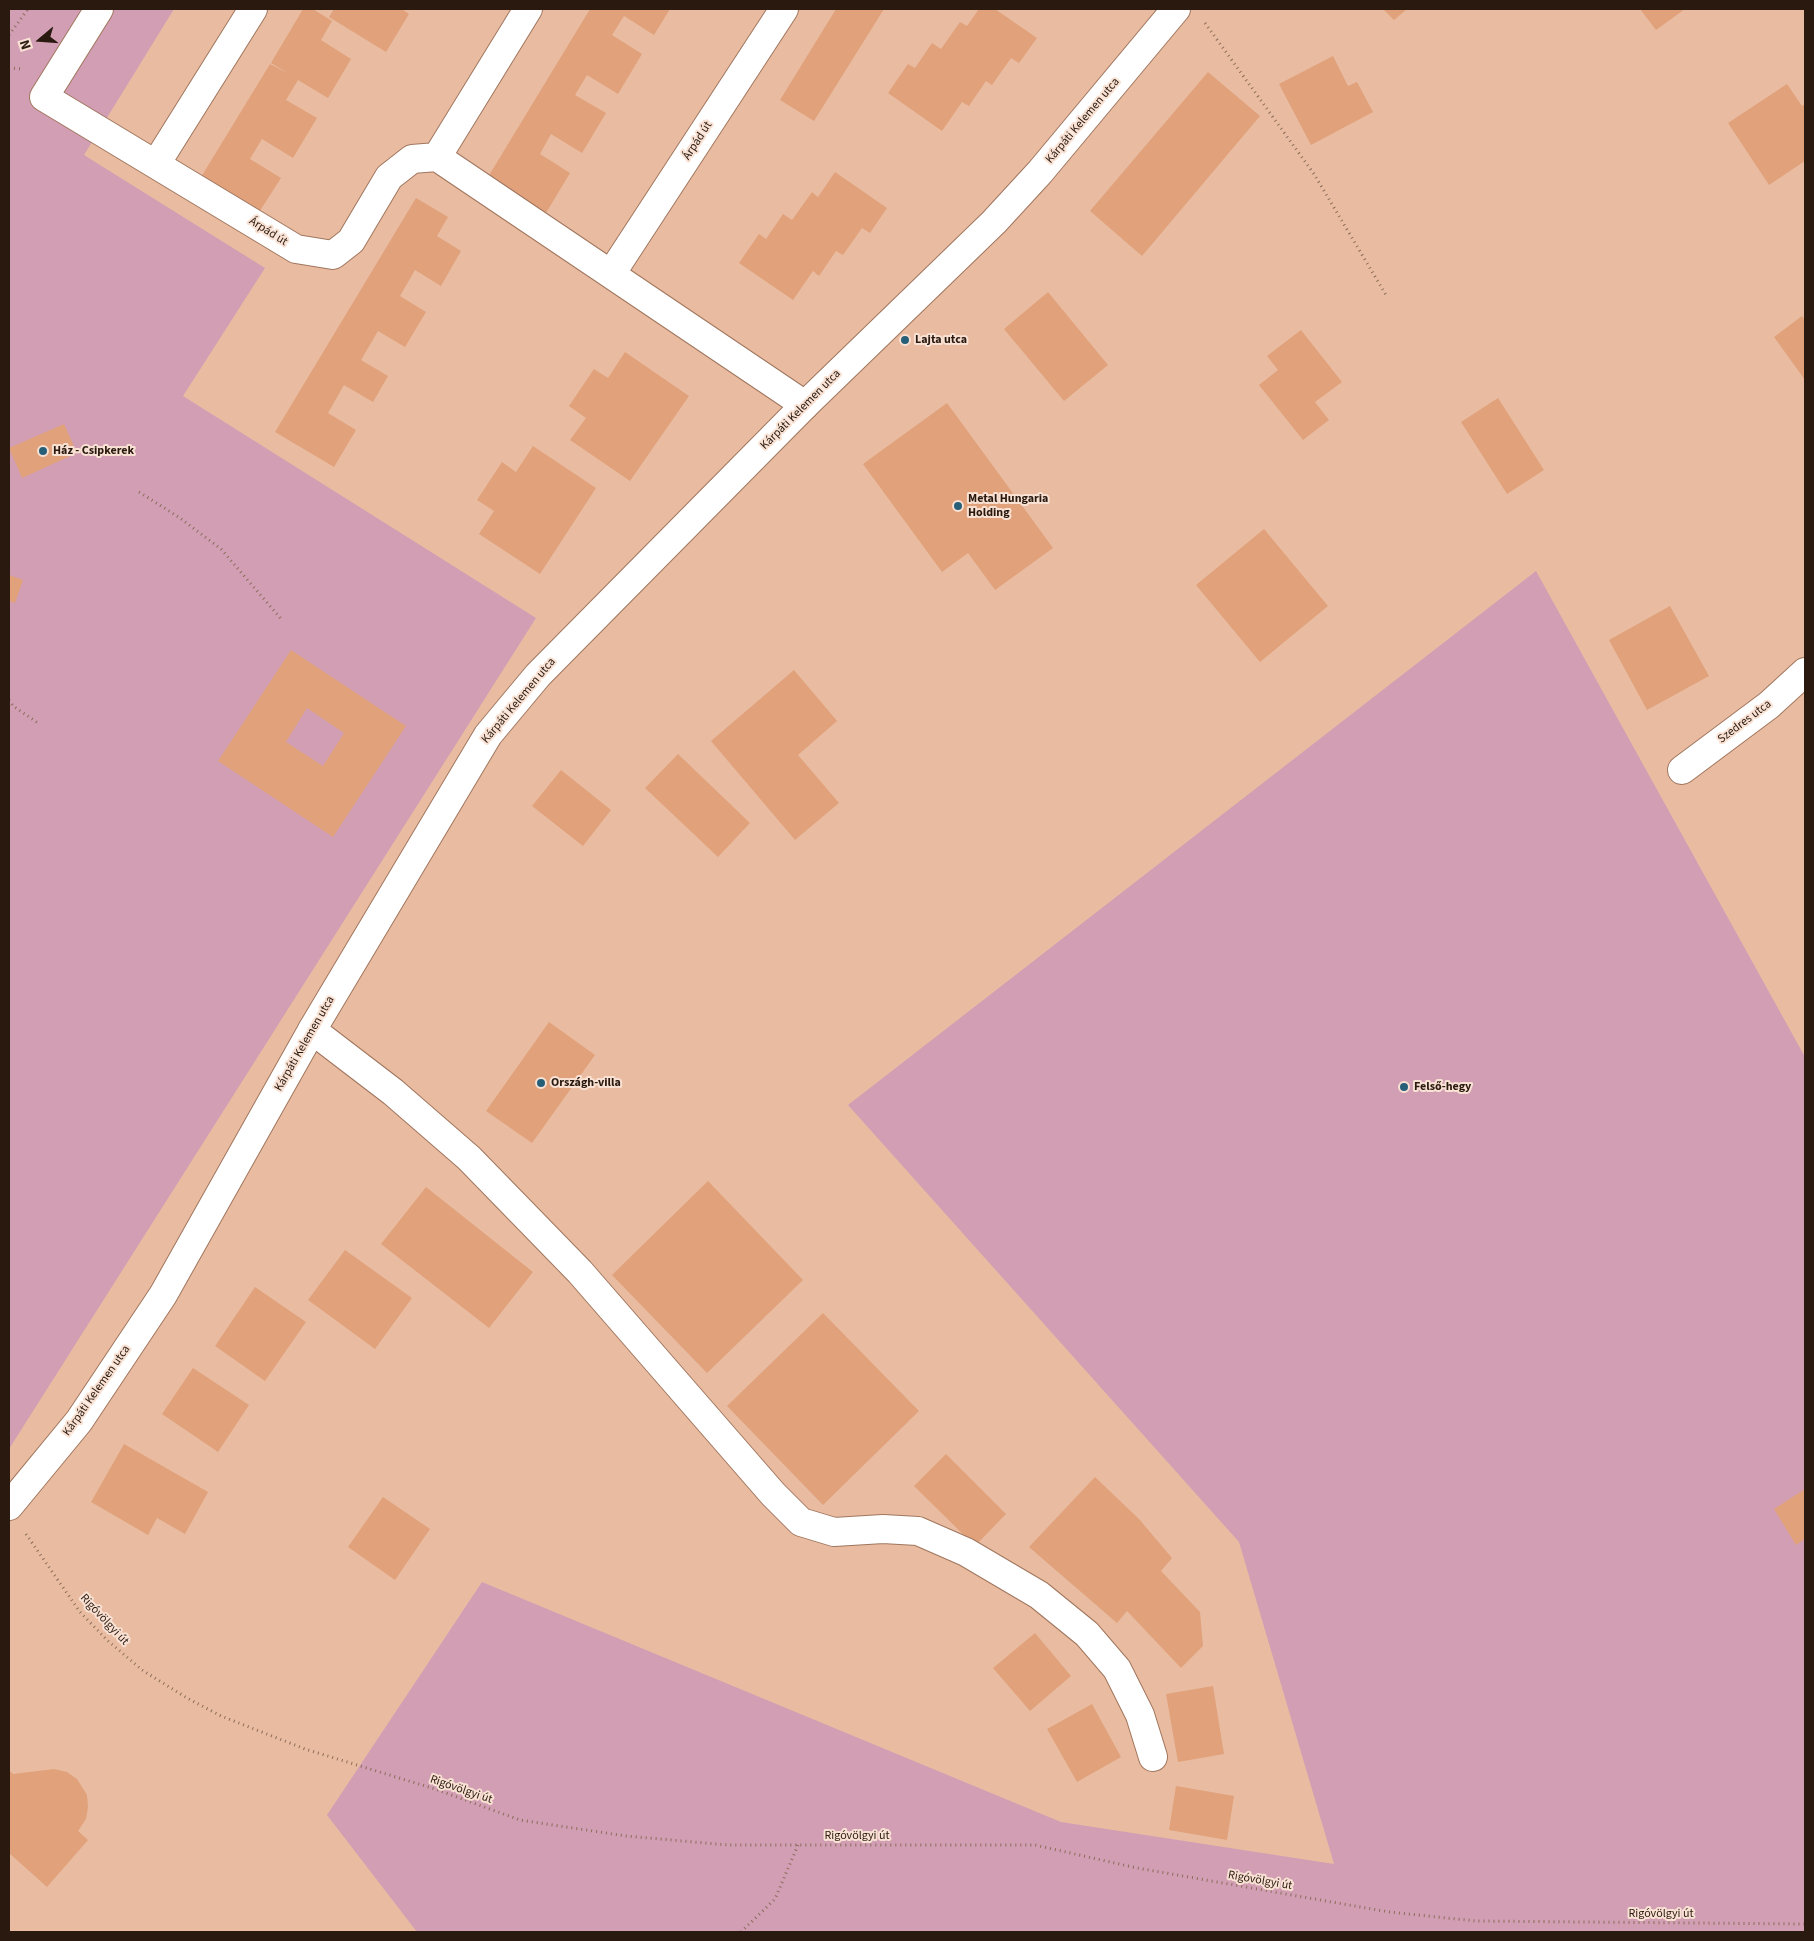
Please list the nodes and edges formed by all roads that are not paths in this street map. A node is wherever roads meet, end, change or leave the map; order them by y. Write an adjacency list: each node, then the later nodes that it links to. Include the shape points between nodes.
1 (99, 9): 7 (street, Árpád út, via 44,97)
2 (253, 9): 7 (street)
3 (528, 9): 6 (street)
4 (784, 9): 8 (street, Árpád út)
5 (1188, 13): 9 (street, Kárpáti Kelemen utca, via 994,222)
6 (437, 157): 7 (street, Árpád út, via 412,159 389,177 351,241 333,255 296,250); 8 (street)
7 (156, 164)
8 (611, 274): 9 (street)
9 (805, 405): 12 (street, Kárpáti Kelemen utca, via 538,675 488,735)
10 (1805, 672): 11 (street, Szedres utca, via 1769,704)
11 (1682, 770)
12 (312, 1030): 13 (street, Kárpáti Kelemen utca, via 163,1295); 14 (street, via 393,1092 469,1158 580,1272 772,1494 801,1522 834,1532 918,1531 966,1552 1039,1595 1087,1634 1116,1669 1140,1715)
13 (14, 1516)
14 (1153, 1757)

